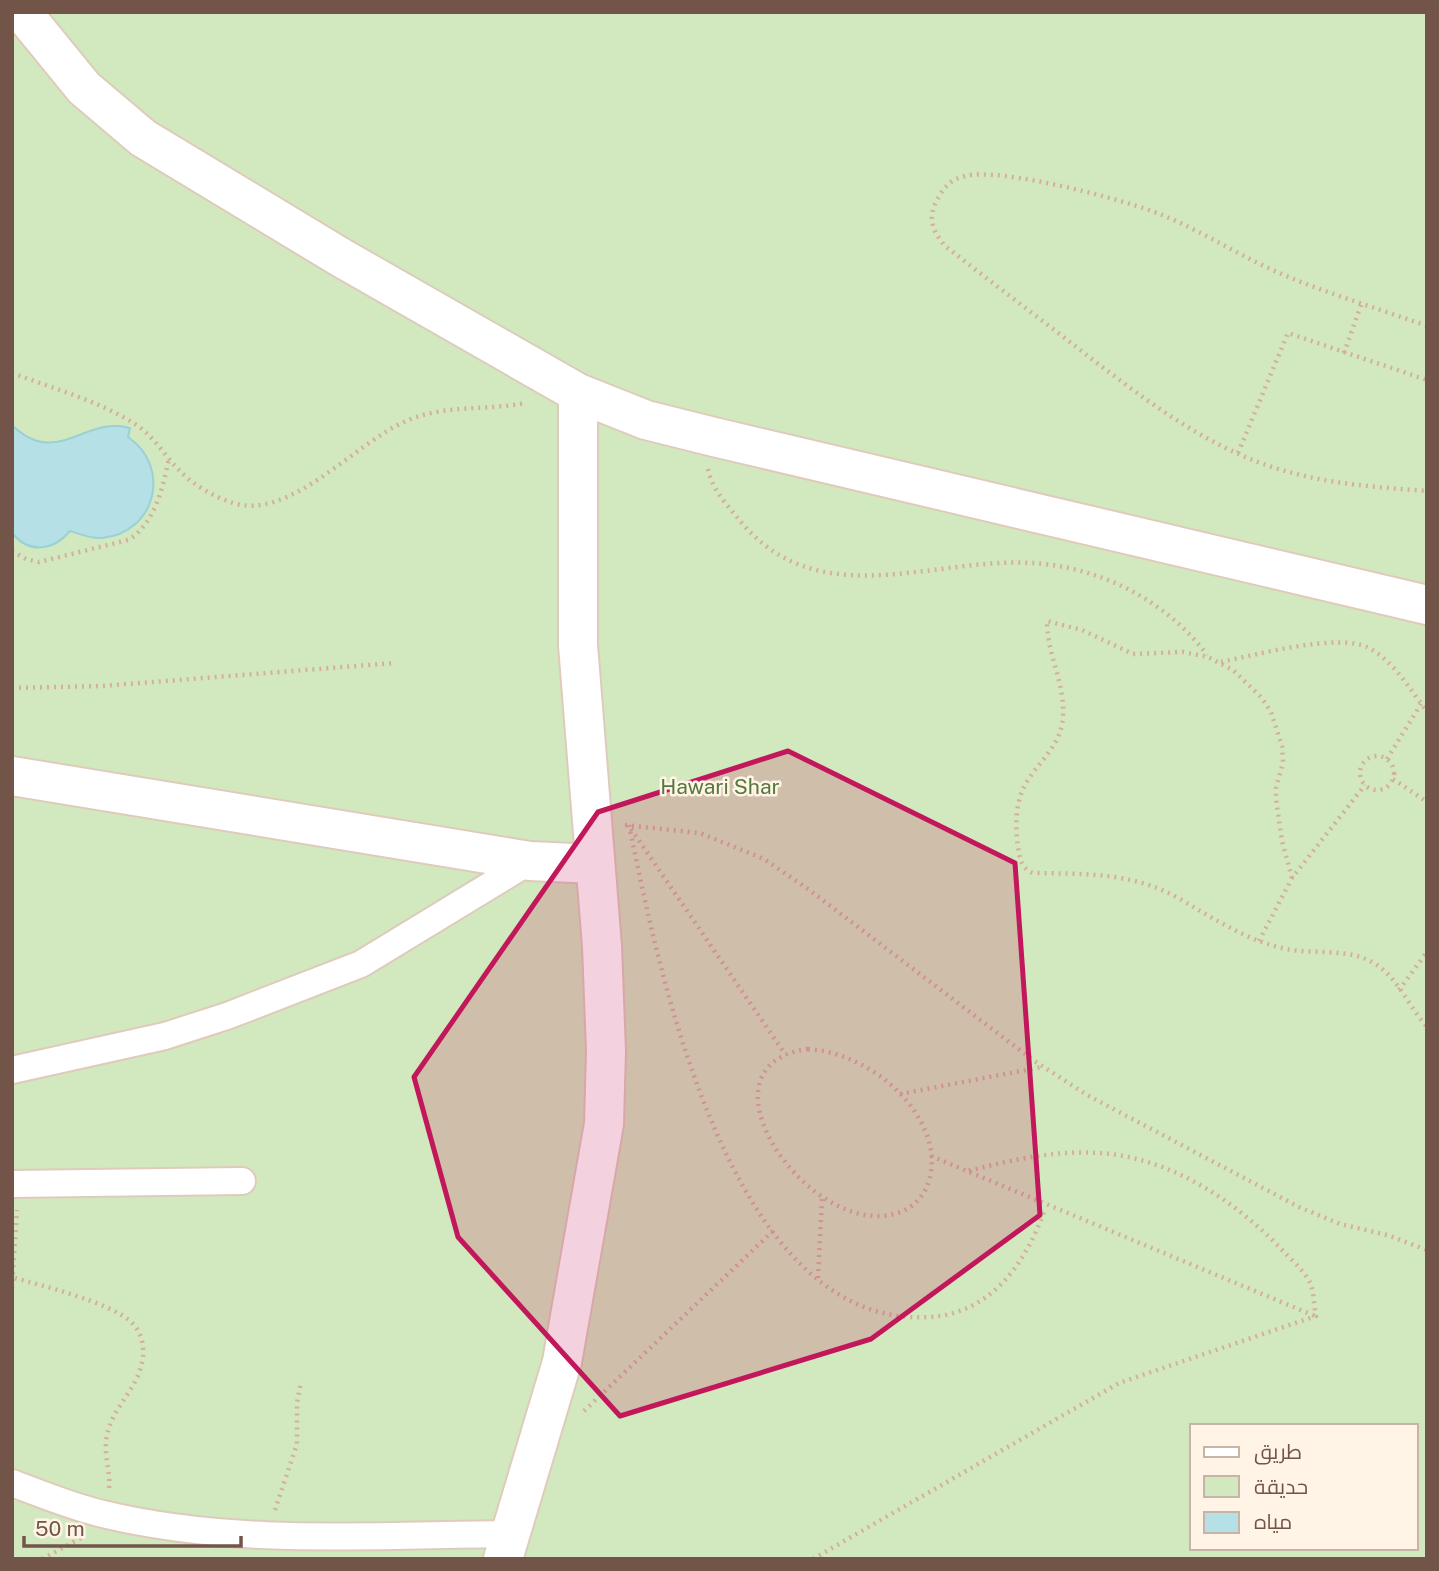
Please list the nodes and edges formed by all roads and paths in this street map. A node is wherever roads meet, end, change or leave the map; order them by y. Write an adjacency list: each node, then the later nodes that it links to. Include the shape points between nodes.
1 (22, 12): 7 (street, via 84,88 143,138)
2 (1362, 302): 3 (path); 4 (path); 10 (path, via 1278,272 1160,213 1106,195 986,175 955,179 945,187 931,221 945,246 1154,406)
3 (1427, 326)
4 (1344, 353): 6 (path); 10 (path, via 1287,333)
5 (12, 373): 11 (path, via 135,424)
6 (1427, 380)
7 (578, 393): 9 (street, via 646,420); 26 (street, via 578,645)
8 (530, 402): 11 (path, via 453,408 404,422 307,485 265,506 233,503 211,494)
9 (714, 437): 14 (street); 15 (path, via 708,470 719,495 765,545 802,564 848,577 1016,562 1071,569 1154,602)
10 (1238, 453): 12 (path, via 1272,467 1354,487)
11 (169, 457): 13 (path, via 150,515 128,540 39,562)
12 (1426, 489)
13 (12, 551)
14 (1427, 606)
15 (1208, 657): 16 (path); 30 (path, via 1183,652 1133,654 1047,621 1047,645 1063,716 1057,741 1018,801 1019,853 1022,864 1033,873 1105,874 1138,881)
16 (1220, 662): 19 (path, via 1352,643 1385,660); 29 (path, via 1261,696 1278,729 1283,763 1276,799)
17 (394, 663): 18 (path, via 102,686)
18 (12, 688)
19 (1421, 705): 20 (path); 21 (path)
20 (1427, 711)
21 (1387, 759): 23 (path); 24 (path, via 1371,757 1363,764 1360,775)
22 (12, 776): 27 (street)
23 (1393, 779): 24 (path, via 1380,789); 25 (path)
24 (1365, 785): 29 (path)
25 (1427, 802)
26 (611, 826): 28 (street); 34 (path); 35 (path, via 700,833 764,859); 44 (path, via 719,1143)
27 (530, 861): 28 (street); 36 (street, via 361,964 165,1036)
28 (596, 864): 55 (street, via 604,1124 562,1362)
29 (1293, 878): 30 (path)
30 (1259, 941): 32 (path, via 1293,950 1359,956 1379,966)
31 (1427, 952): 32 (path)
32 (1399, 990): 33 (path)
33 (1427, 1027)
34 (785, 1054): 37 (path, via 820,1050 847,1057); 42 (path, via 762,1078 758,1105 778,1154)
35 (1043, 1067): 37 (path); 45 (path, via 1120,1114 1299,1207)
36 (12, 1070)
37 (899, 1094): 38 (path, via 924,1127)
38 (931, 1156): 39 (path); 42 (path, via 925,1194 915,1206 899,1213 867,1215)
39 (968, 1171): 49 (path); 49 (path, via 1077,1152 1130,1158 1180,1175 1219,1196 1280,1248 1311,1283)
40 (242, 1181): 41 (street)
41 (13, 1185): 46 (path, via 18,1223)
42 (822, 1199): 47 (path)
43 (1044, 1212): 47 (path, via 1028,1251 1004,1283 986,1297 949,1313 932,1317 890,1314 848,1298)
44 (774, 1230): 47 (path); 51 (path)
45 (1427, 1250)
46 (15, 1278): 48 (path); 53 (path, via 111,1310 138,1330 143,1359 136,1381 109,1427 105,1454 110,1480)
47 (818, 1278)
48 (12, 1288)
49 (1316, 1317): 57 (path, via 1119,1382)
50 (302, 1382): 54 (path, via 294,1454)
51 (574, 1421)
52 (12, 1483): 53 (street)
53 (102, 1514): 54 (street); 56 (path, via 74,1543)
54 (265, 1536): 55 (street)
55 (506, 1546)
56 (42, 1559)
57 (813, 1559)

